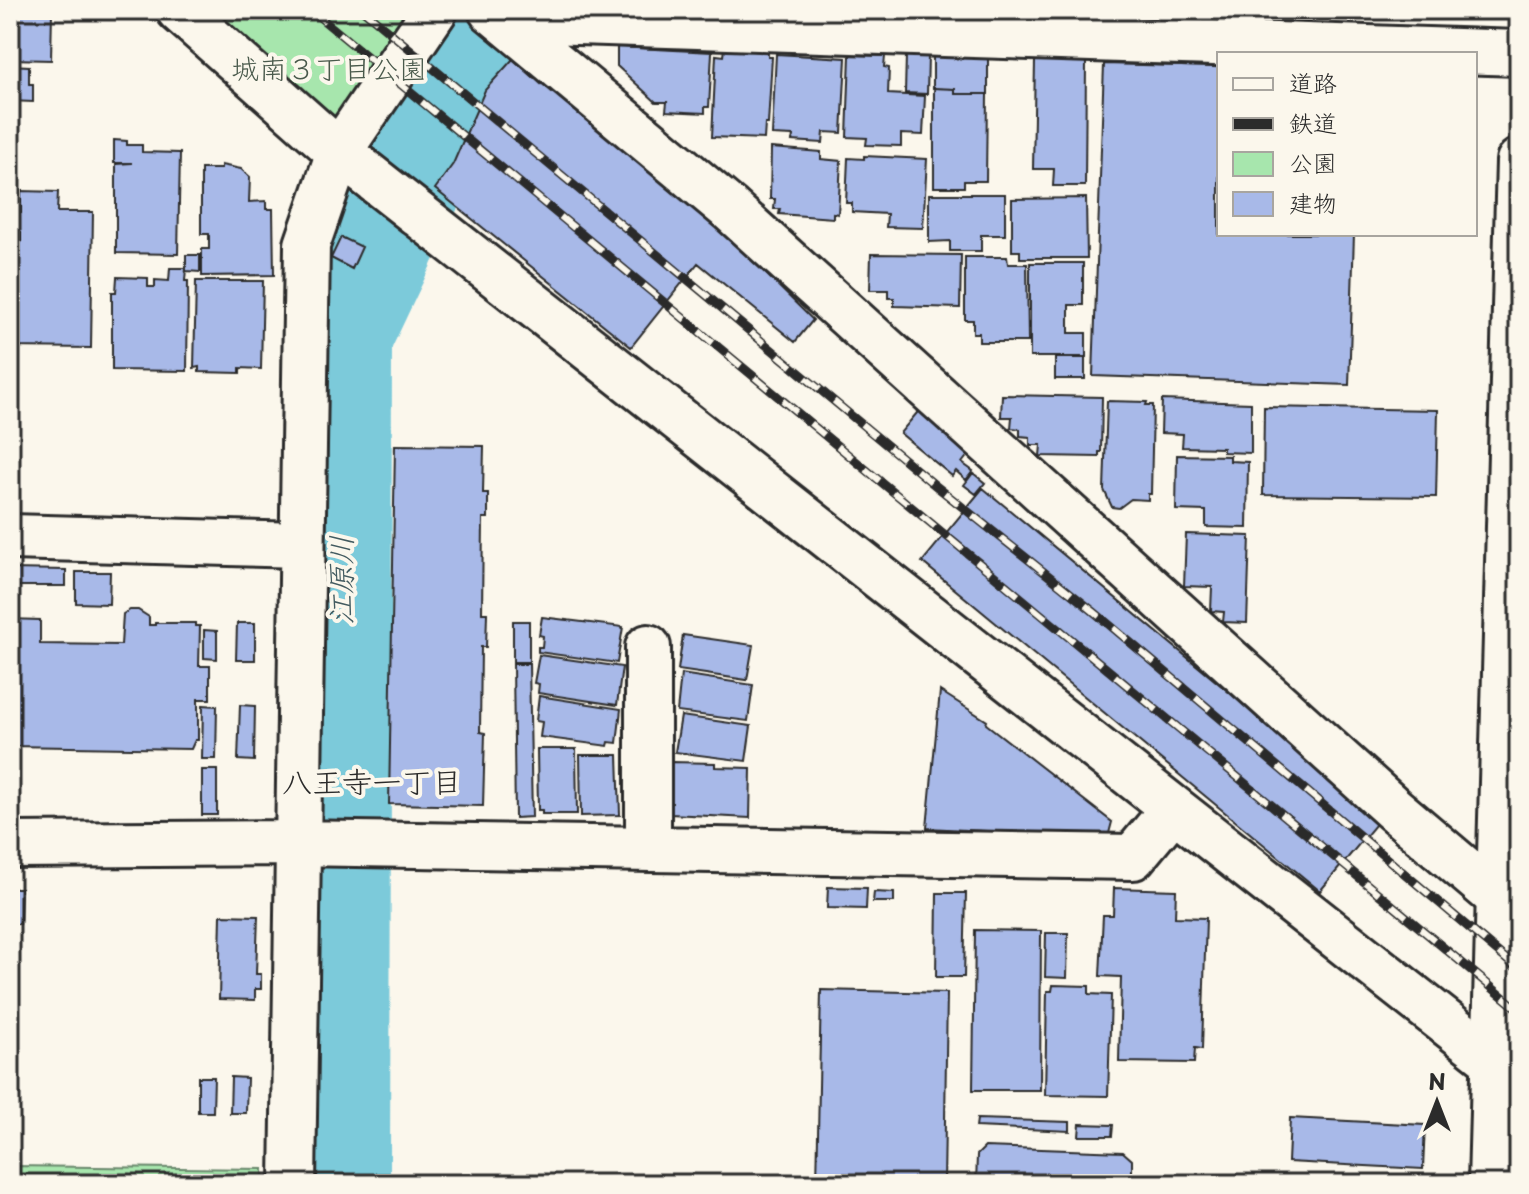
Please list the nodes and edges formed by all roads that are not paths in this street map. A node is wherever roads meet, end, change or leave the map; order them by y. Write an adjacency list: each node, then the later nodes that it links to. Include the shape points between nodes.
1 (179, 10): 6 (street)
2 (435, 10): 6 (street)
3 (491, 10): 4 (street)
4 (541, 24): 5 (street); 16 (street, via 730,209)
5 (1519, 53)
6 (339, 152): 10 (street, via 307,245); 12 (street)
7 (1519, 161): 8 (street)
8 (1518, 220): 16 (street)
9 (10, 537): 10 (street)
10 (302, 545): 13 (street)
11 (648, 647): 15 (street)
12 (1173, 809): 15 (street, via 1133,857); 17 (street)
13 (297, 843): 14 (street); 15 (street); 18 (street)
14 (10, 845)
15 (648, 849)
16 (1508, 906): 17 (street)
17 (1507, 1070): 19 (street)
18 (293, 1184)
19 (1491, 1184)

